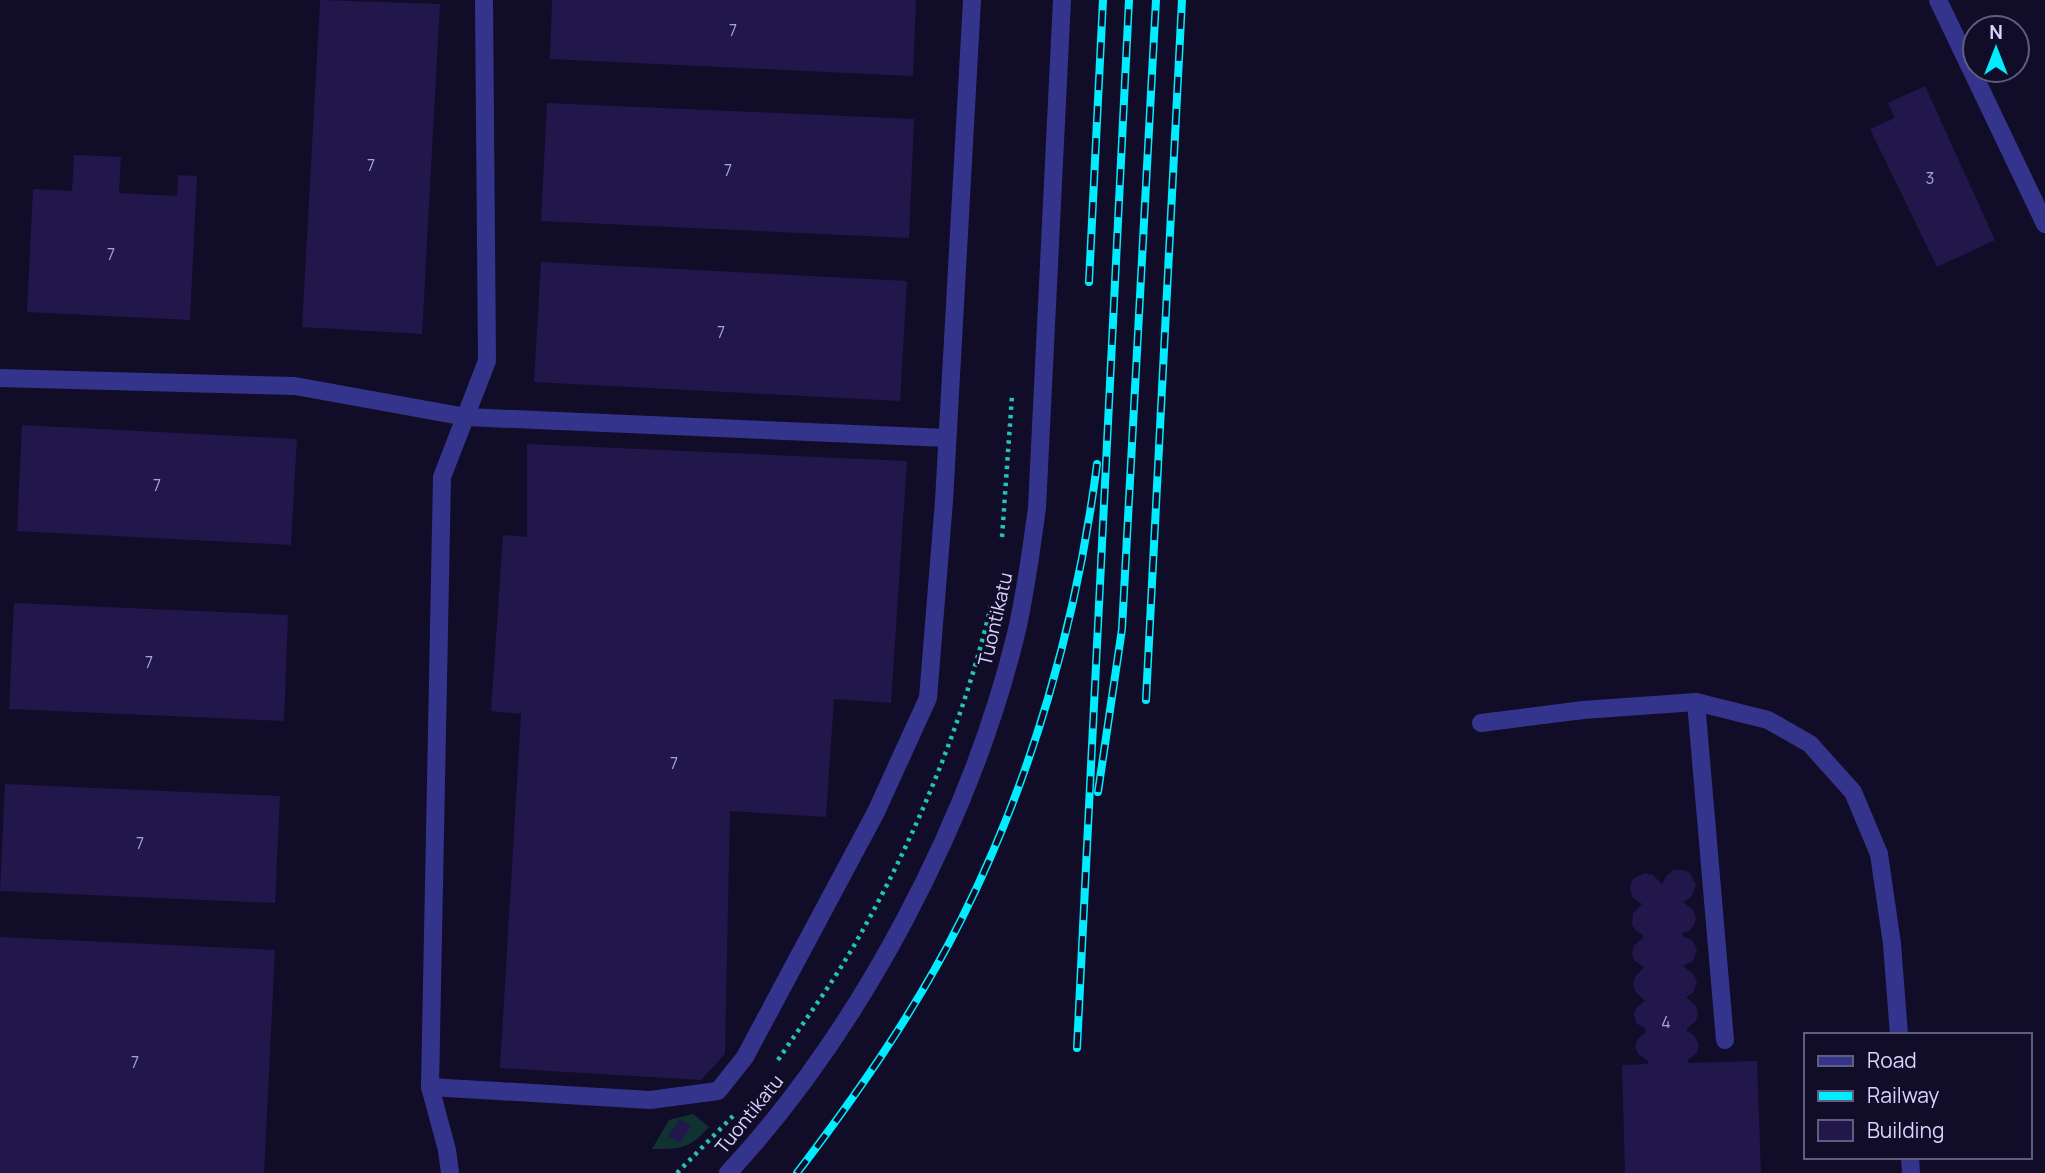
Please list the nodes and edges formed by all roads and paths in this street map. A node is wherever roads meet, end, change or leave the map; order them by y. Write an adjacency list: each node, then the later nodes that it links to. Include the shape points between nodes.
1 (484, 0): 7 (street, via 488,360)
2 (972, 0): 8 (street)
3 (1062, 0): 15 (street, Tuontikatu, via 1037,508 1016,634 971,775 902,923 819,1058)
4 (1938, 0): 5 (street)
5 (2045, 224)
6 (0, 378): 7 (street, via 295,386)
7 (466, 417): 8 (street); 13 (street, via 442,477)
8 (947, 438): 13 (street, via 928,698 876,812 744,1057 718,1091 650,1100)
9 (1696, 702): 10 (street); 11 (street, via 1768,720 1810,744 1853,792 1879,855); 12 (street)
10 (1481, 723)
11 (1899, 1033)
12 (1725, 1040)
13 (430, 1087): 14 (street)
14 (450, 1173)
15 (728, 1173)

